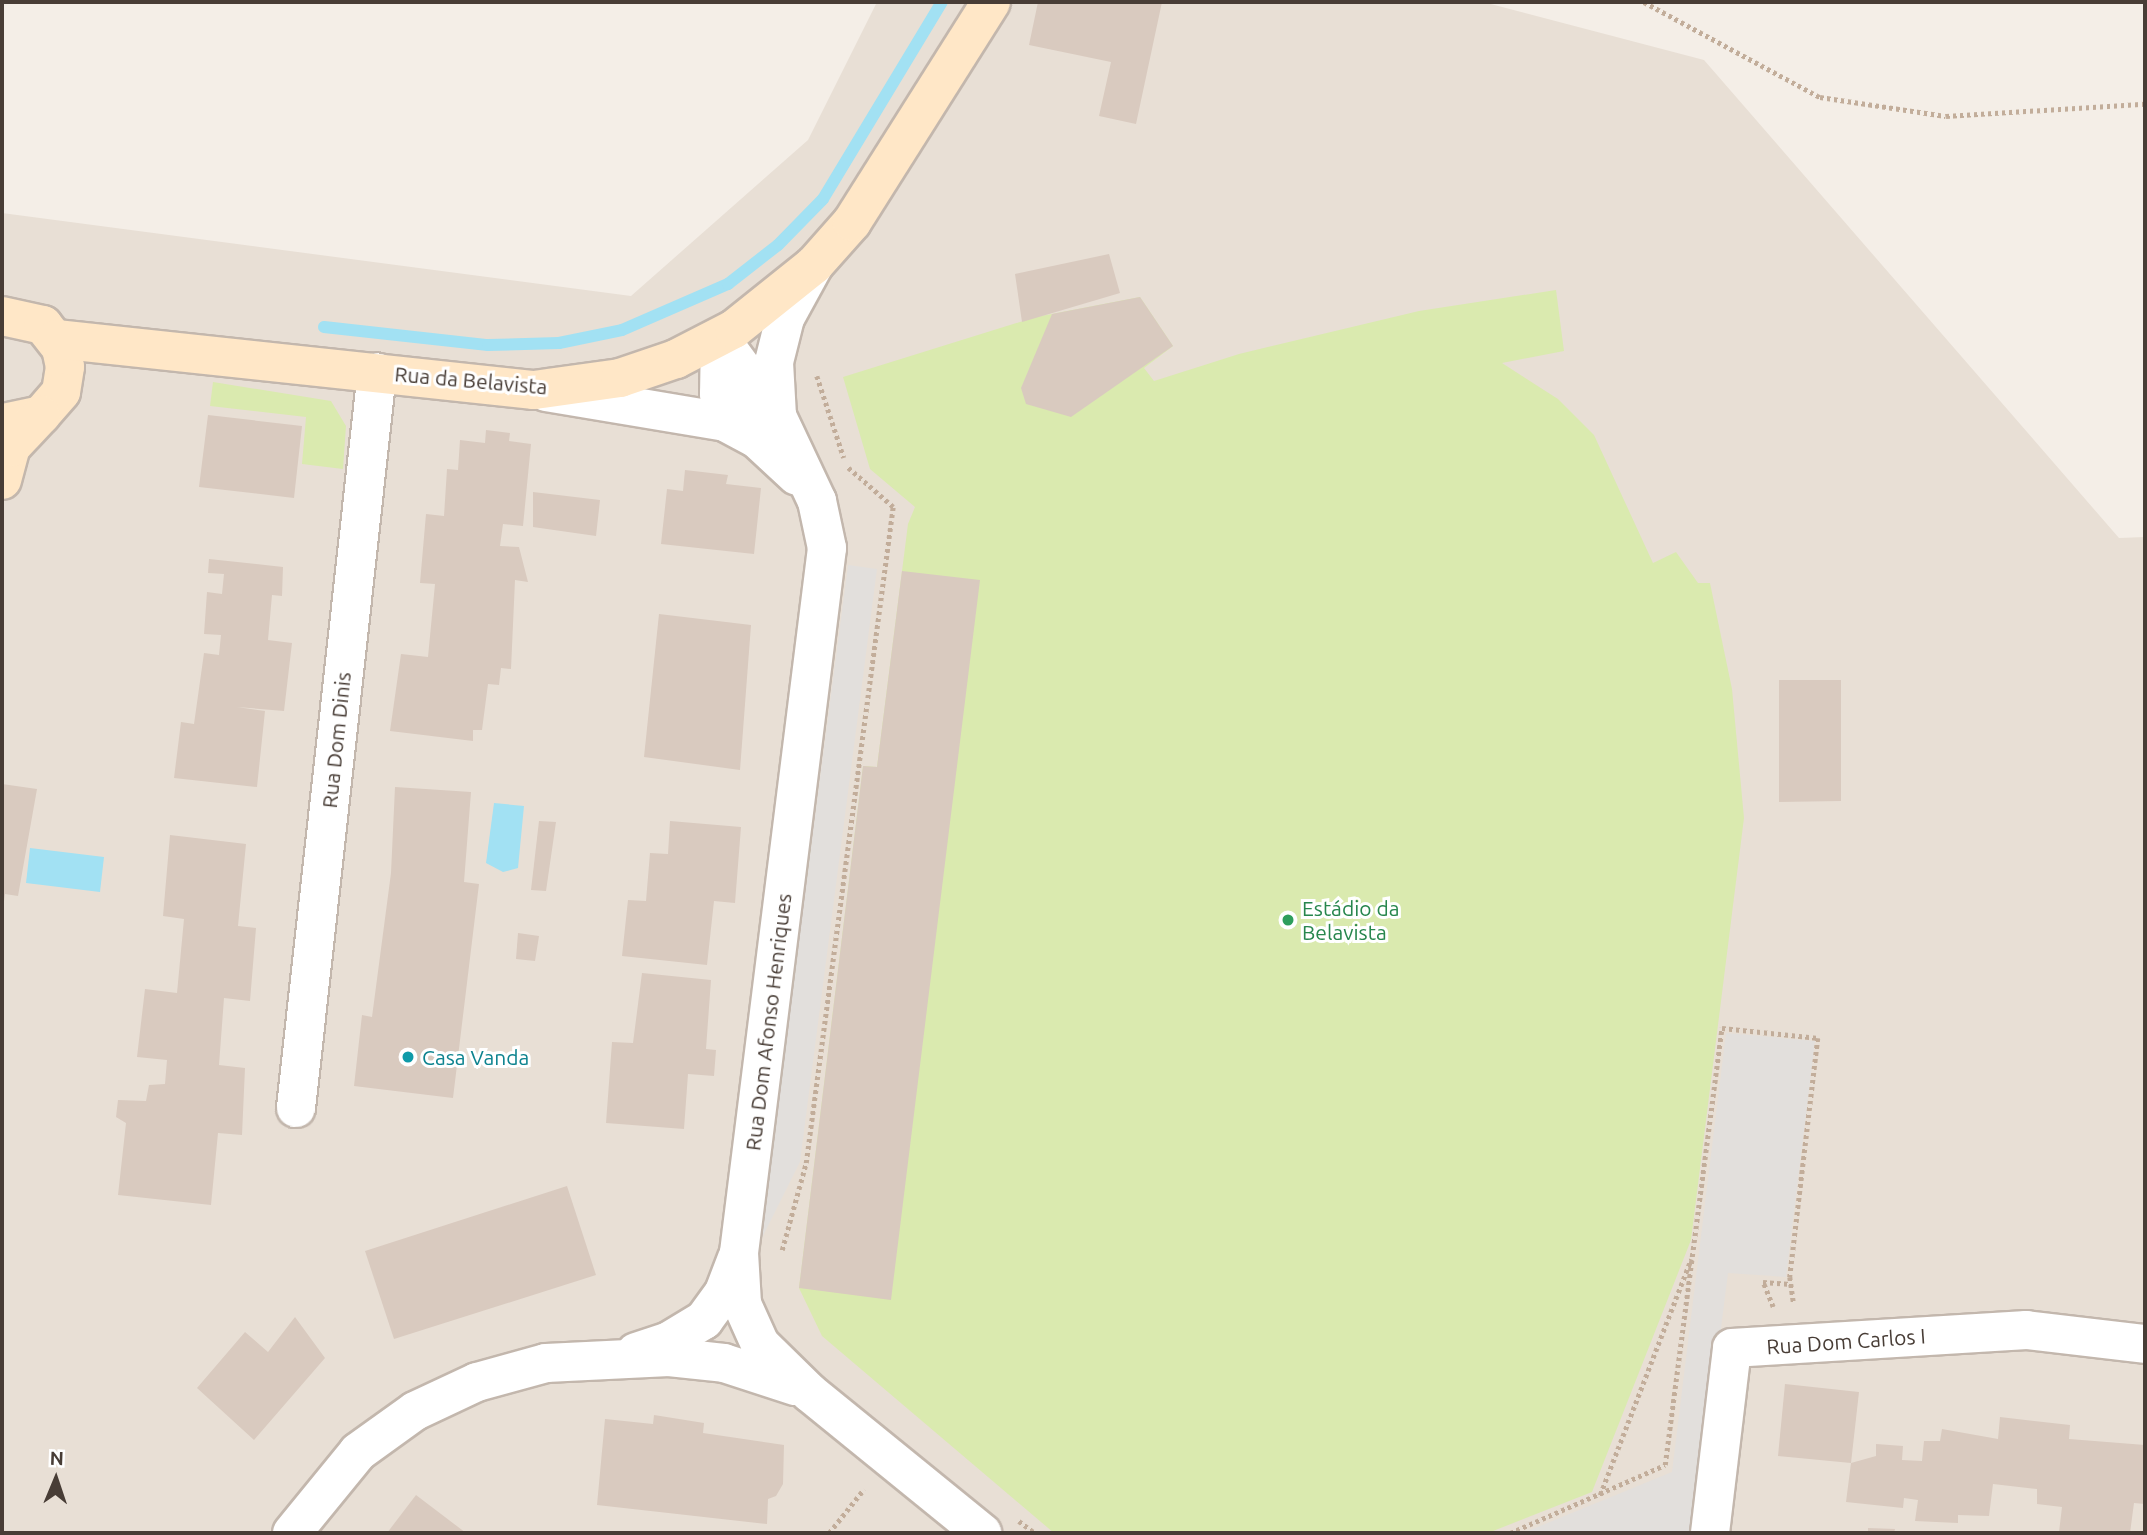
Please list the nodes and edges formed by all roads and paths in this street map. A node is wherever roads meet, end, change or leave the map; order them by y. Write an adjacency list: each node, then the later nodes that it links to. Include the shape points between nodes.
1 (991, 2): 4 (street, Rua da Belavista, via 852,222)
2 (1644, 2): 3 (path, via 1820,97 1946,116)
3 (2145, 104)
4 (814, 265): 6 (street, Rua da Belavista, via 777,300); 14 (street, via 785,318 774,362)
5 (2, 316): 7 (street, via 43,326)
6 (720, 338): 11 (street, Rua da Belavista, via 620,378); 14 (street, via 719,394)
7 (56, 339): 8 (street); 12 (street, via 65,367)
8 (198, 352): 10 (street, Rua da Belavista); 12 (street, via 118,358 90,370)
9 (815, 368): 19 (path, via 846,466 893,507 806,1163)
10 (377, 372): 11 (street, Rua da Belavista); 16 (street, Rua Dom Dinis)
11 (534, 390): 14 (street)
12 (51, 403): 13 (street); 15 (street, via 11,447)
13 (2, 423)
14 (767, 428): 18 (street, Rua Dom Afonso Henriques, via 817,501 827,548)
15 (2, 480)
16 (296, 1108)
17 (1694, 1251): 20 (path, via 1722,1028 1818,1038 1790,1277); 25 (path); 25 (path, via 1665,1465)
18 (739, 1253): 22 (street, via 724,1292 704,1320 669,1341); 23 (street, Rua Dom Afonso Henriques, via 742,1304 760,1343)
19 (778, 1265)
20 (1799, 1313)
21 (2145, 1344): 31 (street, Rua Dom Carlos I, via 2026,1330 1732,1348)
22 (614, 1359): 23 (street, via 724,1363); 27 (street, via 546,1363 477,1382 415,1411 358,1452)
23 (810, 1393): 24 (street, Rua Dom Afonso Henriques)
24 (889, 1458): 26 (street, Rua Dom Afonso Henriques); 28 (path)
25 (1600, 1496): 30 (path)
26 (998, 1525): 29 (path)
27 (292, 1533)
28 (829, 1533)
29 (1035, 1533)
30 (1510, 1533)
31 (1710, 1533)

